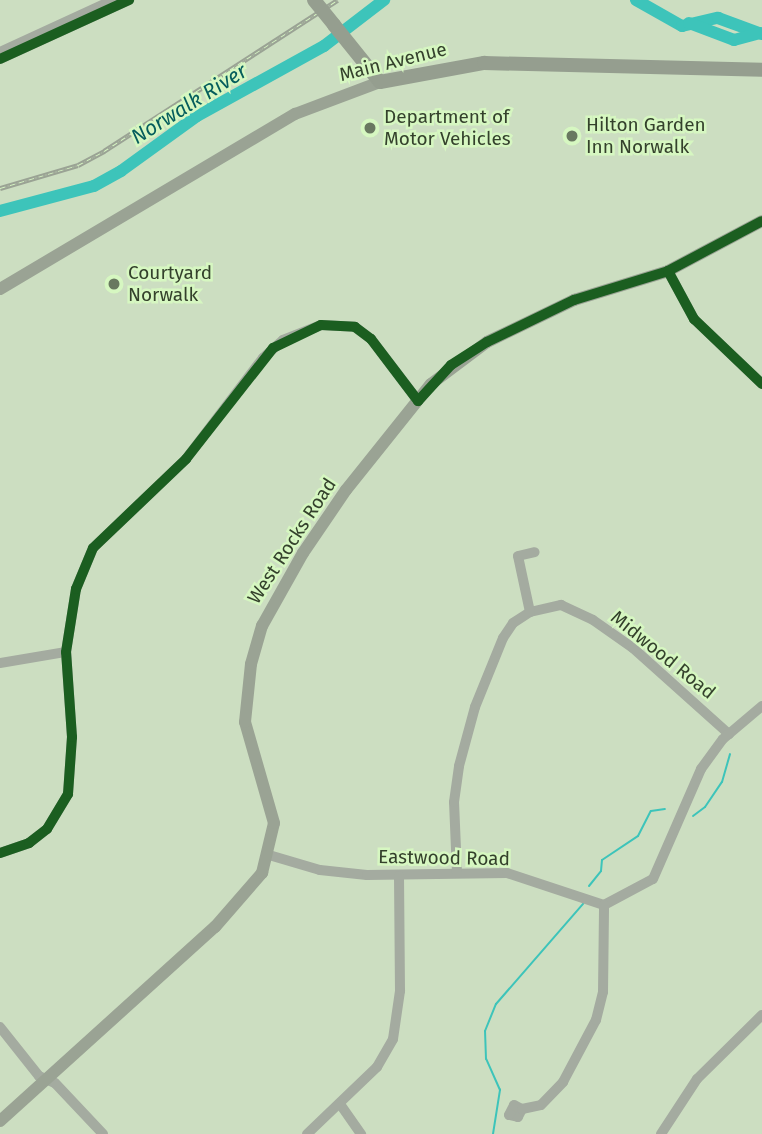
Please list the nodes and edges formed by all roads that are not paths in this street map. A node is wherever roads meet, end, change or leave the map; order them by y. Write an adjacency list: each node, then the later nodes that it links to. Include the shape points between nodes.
1 (113, 0): 4 (street)
2 (129, 0): 5 (street)
3 (314, 0): 7 (highway, bridge)
4 (0, 52)
5 (0, 60)
6 (762, 70): 7 (highway, Main Avenue, via 484,63)
7 (380, 82): 10 (main road, Main Avenue, via 295,114)
8 (762, 220): 9 (main road, West Rocks Road)
9 (668, 271): 11 (street, via 694,319); 12 (main road, West Rocks Road, via 574,300 487,342 451,365)
10 (0, 289)
11 (762, 384)
12 (418, 401): 15 (street, via 361,330 321,326 283,340 263,358 186,459 93,548 76,589); 20 (main road, West Rocks Road, via 310,542 262,626 251,664 245,722 247,742 273,815)
13 (536, 552): 14 (street, via 523,552 516,563)
14 (530, 612): 18 (street, Midwood Road, via 561,606 593,620 633,648); 21 (street, via 513,623 503,638 469,726 454,802)
15 (66, 652): 16 (street); 19 (street, via 72,737 68,794 47,829 29,843)
16 (0, 663)
17 (762, 706): 18 (street)
18 (729, 734): 23 (street, via 701,769 653,878)
19 (0, 853)
20 (270, 855): 22 (street, Eastwood Road, via 320,870); 26 (main road, West Rocks Road, via 256,884 234,909)
21 (457, 873): 22 (street, Eastwood Road); 23 (street, Eastwood Road, via 507,873)
22 (399, 876): 27 (street, via 400,991 393,1039 377,1067)
23 (604, 905): 28 (street, via 603,992 596,1020 563,1082 541,1105)
24 (762, 1015): 33 (street, via 697,1079)
25 (0, 1027): 26 (street, via 39,1076)
26 (47, 1079): 29 (main road, West Rocks Road); 30 (street)
27 (340, 1104): 31 (street); 32 (street)
28 (522, 1109)
29 (0, 1121)
30 (103, 1134)
31 (307, 1134)
32 (360, 1134)
33 (661, 1134)

